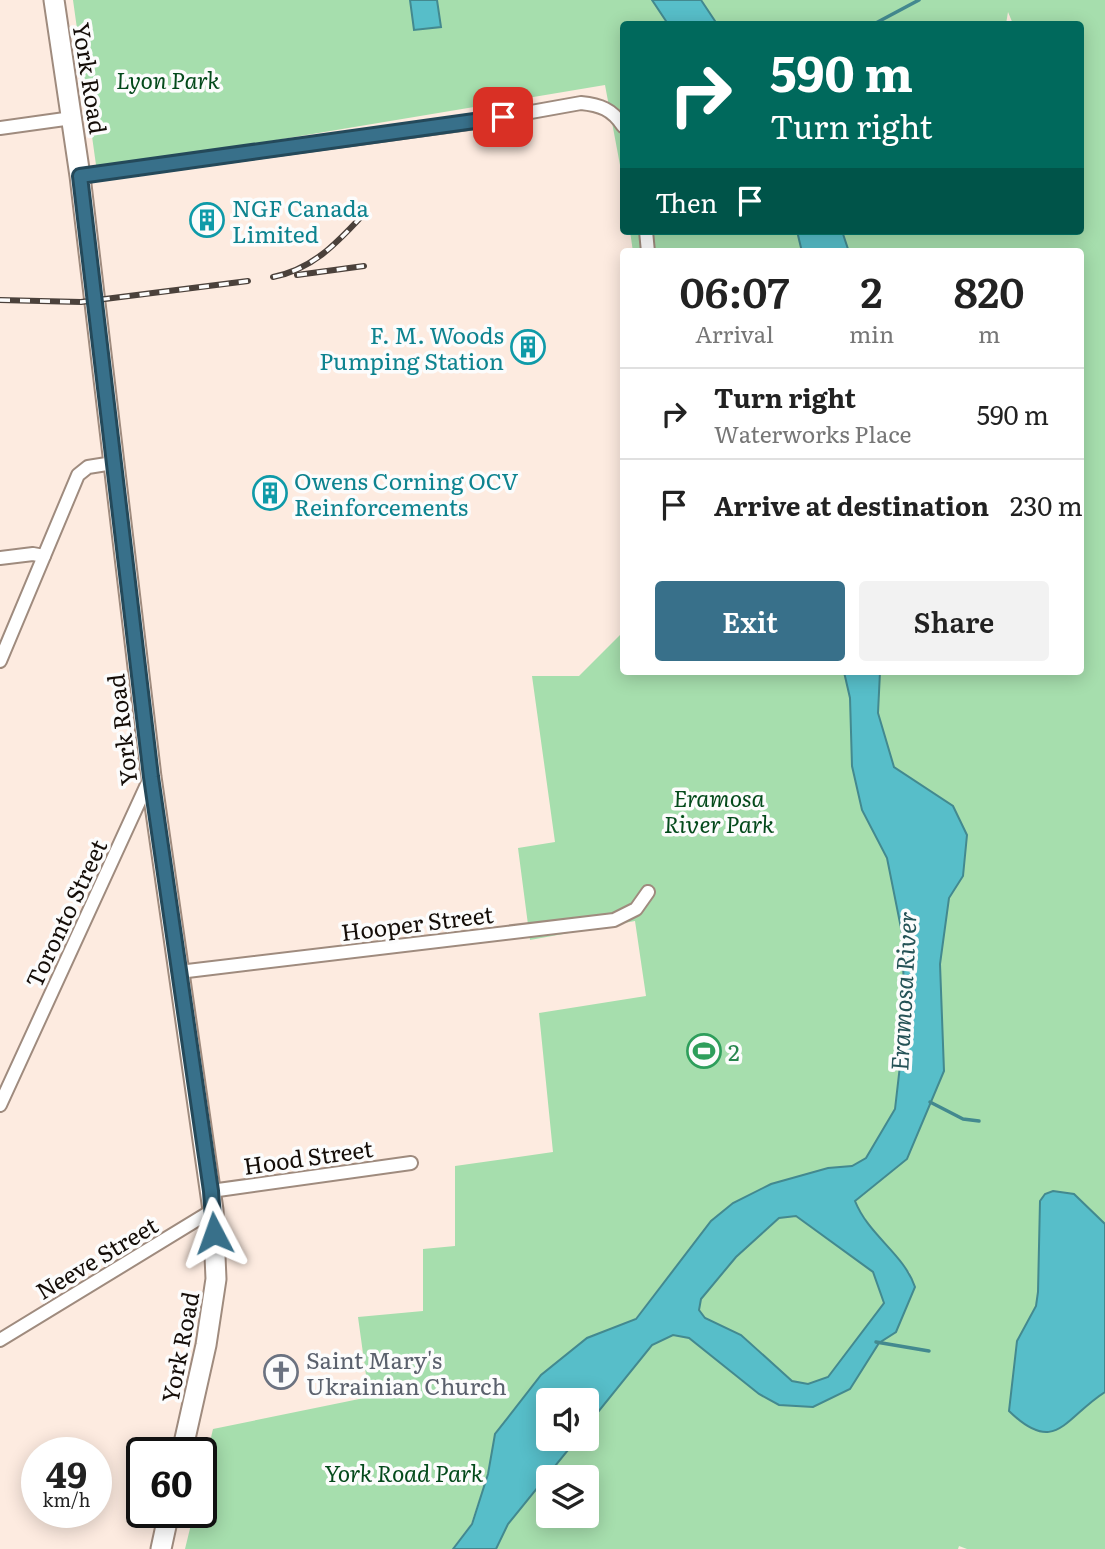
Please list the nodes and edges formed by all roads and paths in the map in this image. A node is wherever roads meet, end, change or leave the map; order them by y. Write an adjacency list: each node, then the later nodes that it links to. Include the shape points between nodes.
1 (54, 0): 2 (main road, York Road)
2 (72, 118): 4 (street); 5 (main road, York Road)
3 (620, 121): 5 (street, via 614,112 581,103 476,122)
4 (0, 128)
5 (80, 176): 6 (main road, York Road)
6 (113, 463): 7 (street, via 88,467 78,475); 10 (main road, York Road)
7 (44, 556): 8 (street); 9 (street)
8 (0, 558)
9 (0, 661)
10 (151, 777): 12 (main road, York Road); 13 (street, Toronto Street)
11 (648, 892): 12 (street, Hooper Street, via 636,909 614,920)
12 (179, 972): 15 (main road, York Road)
13 (1, 1102)
14 (411, 1163): 15 (street, Hood Street)
15 (212, 1201): 16 (street, Neeve Street); 17 (main road, York Road, via 216,1279)
16 (0, 1340)
17 (185, 1437)
18 (166, 1528): 19 (main road)
19 (161, 1549)

